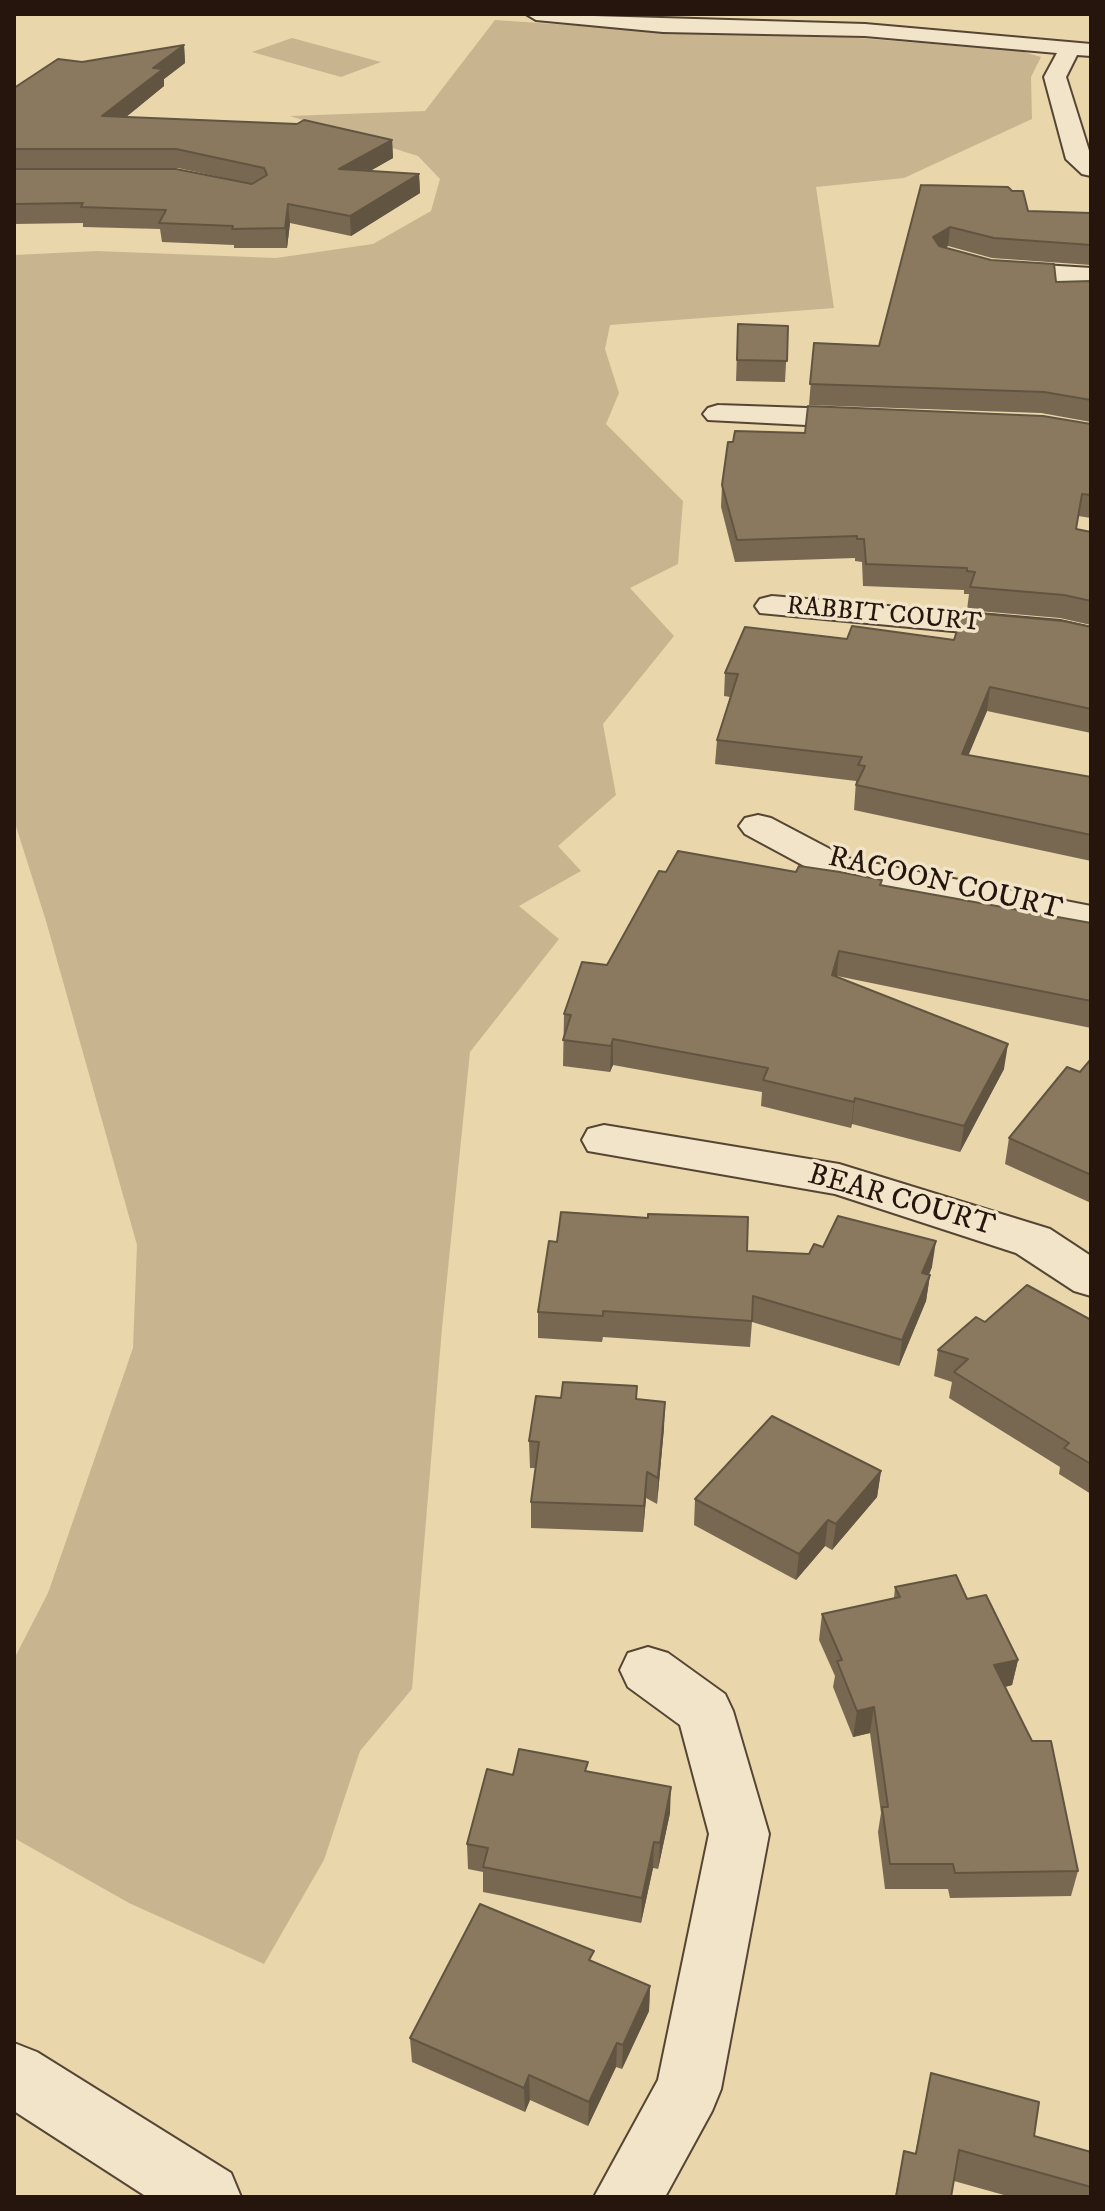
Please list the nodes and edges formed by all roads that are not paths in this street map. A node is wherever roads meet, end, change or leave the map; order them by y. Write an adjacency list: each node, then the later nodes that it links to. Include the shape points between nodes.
1 (536, 14): 2 (street, via 663,26 865,30)
2 (1080, 49): 3 (street, via 1055,77 1078,159)
3 (1091, 169)
4 (975, 265): 5 (street)
5 (1091, 276)
6 (718, 414): 7 (street)
7 (887, 420)
8 (772, 606): 9 (street, RABBIT COURT)
9 (1091, 638)
10 (758, 826): 11 (street, RACOON COURT, via 835,867)
11 (1091, 918)
12 (604, 1140): 13 (street, BEAR COURT, via 839,1179 1033,1241)
13 (1091, 1279)
14 (648, 1670): 17 (street, via 705,1711 739,1834 689,2089)
15 (14, 2074): 16 (street)
16 (207, 2197)
17 (628, 2197)

